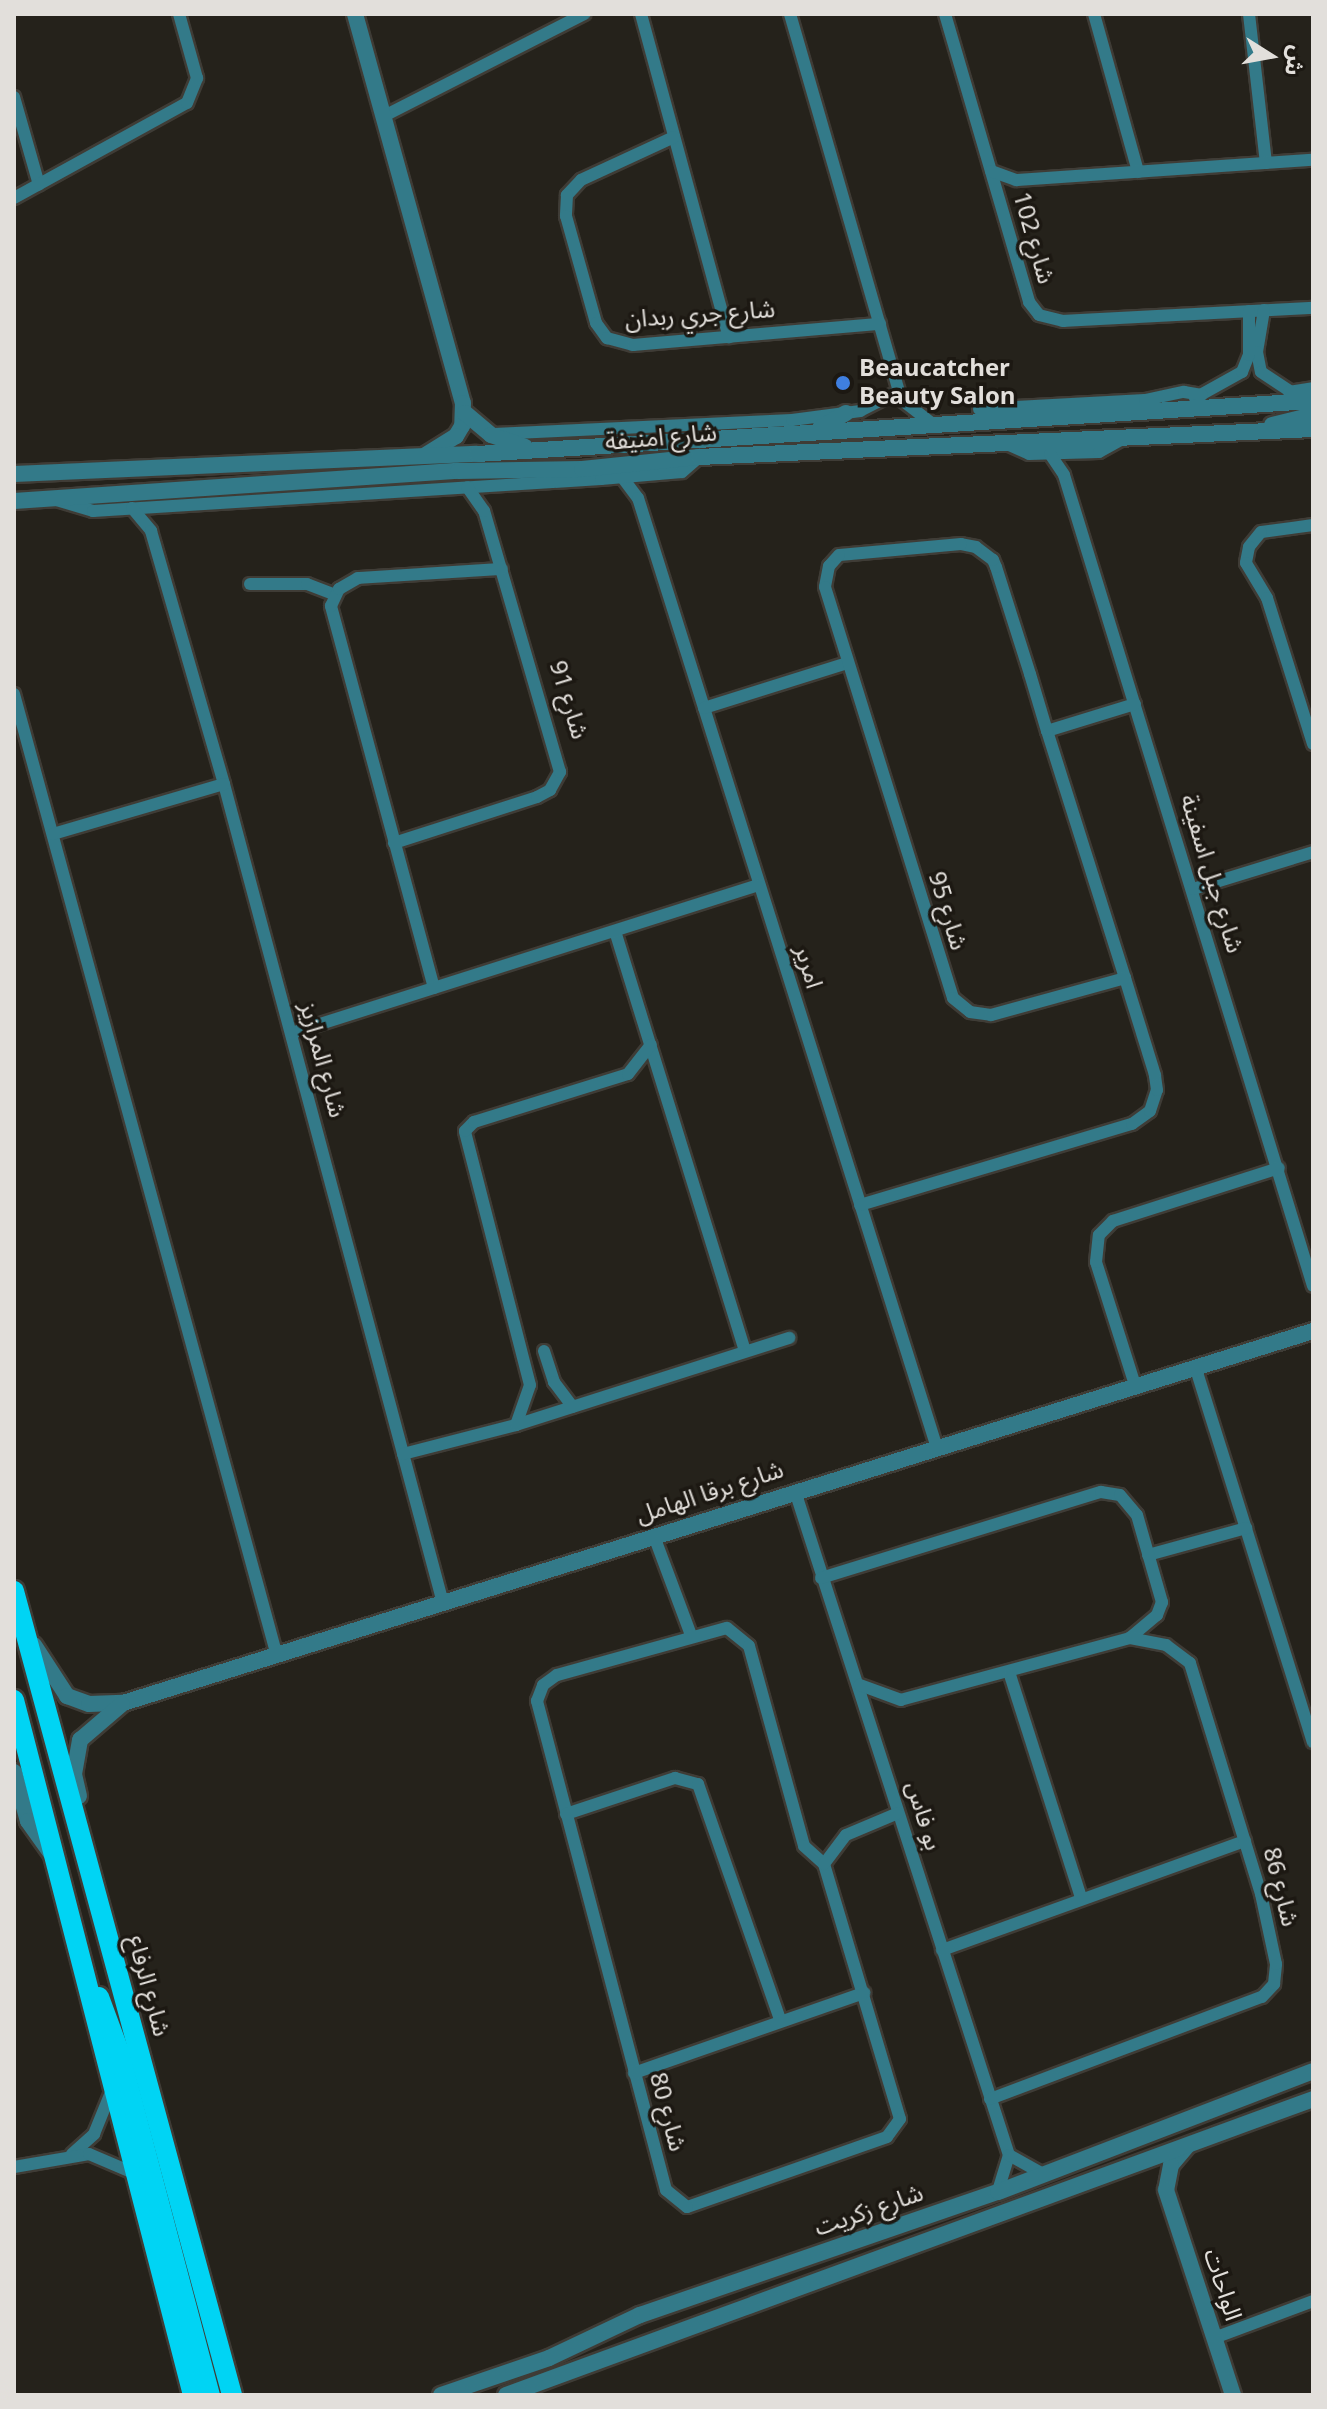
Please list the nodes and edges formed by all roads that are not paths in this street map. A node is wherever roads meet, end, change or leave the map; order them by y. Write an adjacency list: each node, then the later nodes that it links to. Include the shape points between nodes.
1 (179, 14): 17 (street, via 197,78 192,98)
2 (355, 14): 10 (street)
3 (584, 14): 10 (street)
4 (641, 14): 11 (street)
5 (790, 14): 23 (street)
6 (945, 14): 14 (street, شارع 102)
7 (1094, 14): 15 (street)
8 (1249, 14): 13 (street)
9 (14, 97): 17 (street)
10 (384, 116): 30 (street)
11 (674, 137): 24 (street); 24 (street, شارع جري ربدان, via 575,184 565,202 570,231 596,323 607,338 633,345)
12 (1313, 160): 13 (street)
13 (1266, 163): 15 (street)
14 (991, 171): 16 (street); 19 (street, شارع 102)
15 (1138, 172): 16 (street)
16 (1016, 180): 19 (street)
17 (39, 185): 18 (street)
18 (14, 198)
19 (1000, 201): 22 (street, شارع 102, via 1029,302 1047,319)
20 (1313, 308): 21 (street, شارع 102)
21 (1264, 310): 22 (street, شارع 102); 27 (street, via 1257,352 1261,372)
22 (1249, 311): 26 (street, via 1247,364 1234,380)
23 (880, 324): 24 (street, شارع جري ربدان); 25 (street)
24 (729, 337)
25 (900, 395): 31 (street); 32 (street)
26 (1202, 395): 28 (street, via 1184,392 1145,400); 29 (street)
27 (1311, 401): 29 (street, شارع امنيفة); 35 (street)
28 (979, 409)
29 (1177, 410): 32 (street, شارع امنيفة)
30 (465, 413): 36 (street); 42 (street, via 456,436)
31 (846, 413): 34 (street); 36 (street)
32 (933, 424): 34 (street, شارع امنيفة)
33 (1313, 429): 35 (street, شارع امنيفة)
34 (815, 430): 39 (street, شارع امنيفة)
35 (1260, 431): 37 (street, شارع امنيفة)
36 (491, 435): 39 (street)
37 (1126, 437): 38 (street, شارع امنيفة); 40 (street, via 1106,451)
38 (1007, 444): 41 (street, via 1021,453); 43 (street, شارع امنيفة)
39 (531, 449): 42 (street, شارع امنيفة)
40 (1073, 453): 41 (street); 47 (street)
41 (1050, 454): 47 (street, شارع جبل اسفينة)
42 (422, 457): 45 (street, شارع امنيفة)
43 (699, 457): 44 (street, شارع امنيفة); 46 (street, via 682,472)
44 (570, 469): 49 (street); 52 (street, شارع امنيفة, via 458,471)
45 (14, 474)
46 (649, 475): 48 (street); 53 (street)
47 (1064, 475): 67 (street, شارع جبل اسفينة)
48 (622, 477): 49 (street); 53 (street, امرير)
49 (601, 479): 50 (street)
50 (488, 486): 51 (street); 58 (street, شارع 91)
51 (467, 487): 52 (street); 58 (street, شارع 91)
52 (186, 498): 54 (street, شارع امنيفة); 56 (street)
53 (638, 498): 68 (street, امرير)
54 (53, 499): 55 (street, شارع امنيفة); 57 (street, via 86,511)
55 (14, 501)
56 (162, 505): 57 (street); 60 (street)
57 (132, 508): 60 (street, شارع المرازيز)
58 (484, 511): 61 (street, شارع 91)
59 (1313, 525): 66 (street, via 1269,528 1254,538 1246,556 1247,570 1267,598)
60 (151, 531): 71 (street, شارع المرازيز)
61 (502, 569): 63 (street, via 358,578); 73 (street, شارع 91, via 561,758 558,779 537,797)
62 (250, 584): 63 (street, via 307,584)
63 (335, 595): 73 (street, via 332,618)
64 (848, 663): 68 (street); 69 (street, شارع 95, via 825,587 834,560 853,551 976,547 996,567); 78 (street, شارع 95, via 953,998 970,1012 991,1015)
65 (14, 694): 72 (street)
66 (1307, 703): 70 (street)
67 (1135, 704): 69 (street); 76 (street, شارع جبل اسفينة)
68 (704, 708): 75 (street, امرير)
69 (1047, 731): 78 (street, شارع 95)
70 (1313, 744)
71 (224, 784): 72 (street); 80 (street, شارع المرازيز)
72 (53, 834): 105 (street)
73 (394, 843): 79 (street)
74 (1313, 852): 76 (street)
75 (759, 885): 77 (street); 83 (street, امرير)
76 (1193, 889): 82 (street, شارع جبل اسفينة)
77 (615, 931): 79 (street); 81 (street)
78 (1125, 978): 83 (street, شارع 95, via 1157,1082 1154,1104 1145,1116)
79 (434, 988): 80 (street)
80 (292, 1033): 94 (street, شارع المرازيز)
81 (651, 1045): 87 (street); 92 (street, via 628,1074 474,1122 465,1131 530,1385)
82 (1279, 1168): 84 (street, شارع جبل اسفينة); 90 (street, via 1113,1221 1099,1235 1096,1262)
83 (860, 1205): 93 (street, امرير)
84 (1313, 1286)
85 (1313, 1331): 89 (street, شارع برقا الهامل)
86 (789, 1338): 87 (street)
87 (745, 1350): 91 (street)
88 (544, 1351): 91 (street, via 554,1382)
89 (1195, 1366): 90 (street, شارع برقا الهامل); 96 (street)
90 (1135, 1385): 93 (street, شارع برقا الهامل)
91 (573, 1407): 92 (street)
92 (516, 1425): 94 (street)
93 (937, 1448): 95 (street, شارع برقا الهامل)
94 (403, 1454): 101 (street, شارع المرازيز)
95 (795, 1491): 97 (street, شارع برقا الهامل); 99 (street, بو فاس)
96 (1246, 1528): 98 (street); 110 (street)
97 (654, 1536): 101 (street, شارع برقا الهامل); 103 (street)
98 (1148, 1555): 99 (street, via 1134,1510 1120,1495 1107,1491); 104 (street, via 1162,1595 1157,1615)
99 (821, 1578): 107 (street, بو فاس)
100 (14, 1591): 102 (main road, شارع الرفاع)
101 (443, 1603): 105 (street, شارع برقا الهامل)
102 (23, 1625): 109 (street, شارع برقا الهامل, via 67,1696 89,1704); 116 (main road, شارع الرفاع)
103 (691, 1635): 113 (street, شارع 80, via 557,1675 540,1690 538,1714); 117 (street, شارع 80, via 727,1628 746,1640 804,1846)
104 (1130, 1638): 106 (street); 114 (street, شارع 86, via 1166,1645 1190,1663)
105 (277, 1656): 109 (street, شارع برقا الهامل)
106 (1010, 1675): 107 (street, via 901,1700); 118 (street)
107 (860, 1685): 112 (street, بو فاس)
108 (14, 1700): 115 (main road)
109 (123, 1703): 116 (street, شارع برقا الهامل, via 89,1729 76,1756)
110 (1312, 1734)
111 (15, 1780): 115 (street, via 34,1833)
112 (898, 1813): 117 (street, via 846,1835); 119 (street, بو فاس)
113 (566, 1814): 122 (street, via 675,1778 698,1784); 124 (street, شارع 80)
114 (1245, 1841): 118 (street); 126 (street, شارع 86, via 1276,1964 1269,1991)
115 (55, 1858): 120 (main road)
116 (86, 1858): 138 (main road, شارع الرفاع)
117 (824, 1864): 121 (street, شارع 80)
118 (1081, 1898): 119 (street)
119 (942, 1950): 126 (street, بو فاس)
120 (80, 1962): 125 (main road); 141 (main road, via 117,2041)
121 (864, 1993): 122 (street); 124 (street, شارع 80, via 900,2107 896,2129 887,2137 699,2206 682,2206 666,2190)
122 (780, 2020): 124 (street)
123 (1313, 2071): 134 (street, شارع زكريت)
124 (634, 2073)
125 (112, 2090): 129 (street, via 94,2134); 133 (main road)
126 (990, 2099): 130 (street, بو فاس)
127 (1313, 2099): 128 (street, شارع زكريت)
128 (1189, 2144): 132 (street, شارع زكريت); 135 (street, via 1171,2165)
129 (72, 2154): 131 (street); 133 (street, via 109,2158)
130 (1009, 2155): 134 (street); 136 (street)
131 (14, 2167)
132 (1121, 2170): 135 (street, via 1146,2173); 145 (street, شارع زكريت)
133 (136, 2174): 140 (main road)
134 (1045, 2175): 136 (street, شارع زكريت)
135 (1166, 2190): 139 (street, الواحات)
136 (998, 2192): 144 (street, شارع زكريت, via 640,2315 549,2358)
137 (1313, 2301): 139 (street)
138 (212, 2319): 142 (main road, شارع الرفاع); 143 (main road)
139 (1214, 2338): 146 (street, الواحات)
140 (193, 2395)
141 (210, 2395)
142 (232, 2395)
143 (243, 2395)
144 (441, 2395)
145 (506, 2395)
146 (1233, 2395)

